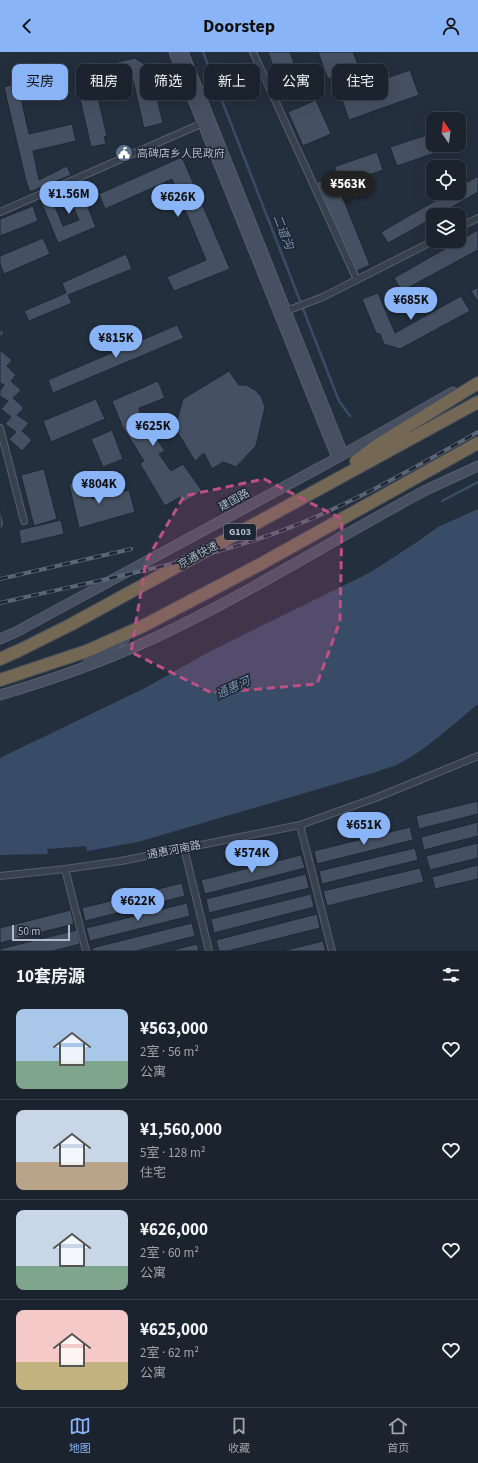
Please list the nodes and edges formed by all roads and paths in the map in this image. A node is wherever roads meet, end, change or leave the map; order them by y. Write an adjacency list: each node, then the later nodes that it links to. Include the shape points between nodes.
1 (174, 52): 4 (main road)
2 (183, 52): 10 (main road)
3 (253, 52): 9 (street)
4 (203, 123): 5 (street); 17 (main road)
5 (0, 212)
6 (478, 218): 7 (street)
7 (466, 224)
8 (426, 245): 9 (street)
9 (357, 280): 10 (street, via 314,302)
10 (286, 311): 17 (main road)
11 (478, 378): 17 (main road, 建国路)
12 (478, 382): 20 (highway, via 379,444)
13 (478, 402): 20 (highway, 京通快速 / G103)
14 (0, 428): 21 (street)
15 (478, 443): 19 (highway)
16 (478, 451): 19 (highway)
17 (340, 456): 23 (main road, 建国路)
18 (478, 466): 25 (main road, via 427,490 200,615 150,640)
19 (423, 473): 22 (highway, via 259,566)
20 (319, 489): 24 (highway, 京通快速 / G103, via 72,624)
21 (24, 521)
22 (143, 626): 25 (main road); 26 (highway, via 87,651)
23 (0, 639)
24 (0, 659)
25 (70, 672): 27 (main road)
26 (0, 680)
27 (0, 695)
28 (478, 756): 29 (street, 通惠河南路, via 378,797)
29 (300, 825): 30 (street, 通惠河南路); 35 (street)
30 (184, 848): 31 (street, 通惠河南路); 34 (street)
31 (65, 869): 32 (street, 通惠河南路); 33 (street)
32 (0, 876)
33 (86, 951)
34 (209, 951)
35 (332, 951)

